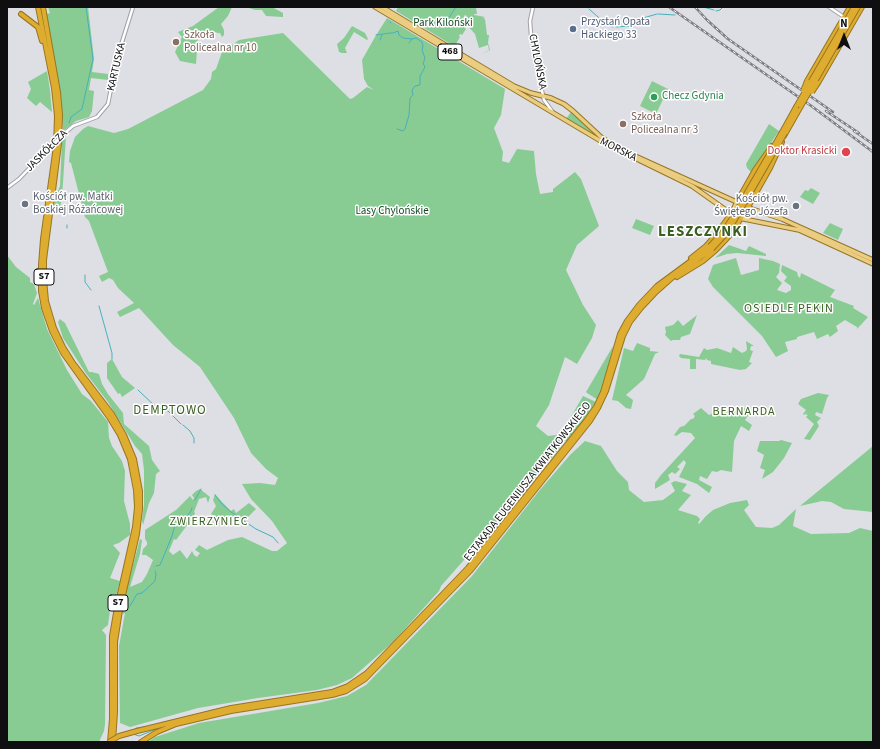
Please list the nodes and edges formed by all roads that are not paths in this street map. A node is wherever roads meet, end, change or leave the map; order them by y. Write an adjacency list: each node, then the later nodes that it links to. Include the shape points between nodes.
1 (38, 7): 14 (highway, S7)
2 (44, 7): 35 (highway, S7, via 60,120 44,260 46,300 54,328 63,347 112,414 128,442 139,484)
3 (133, 7): 20 (street, KARTUSKA, via 117,58 109,101 100,114)
4 (375, 7): 19 (main road, MORSKA / 468)
5 (382, 7): 16 (main road, MORSKA / 468, via 514,86)
6 (533, 7): 15 (street, CHYLOŃSKA, via 530,28)
7 (829, 7): 12 (street)
8 (850, 7): 12 (highway)
9 (854, 7): 18 (highway, ESTAKADA EUGENIUSZA KWIATKOWSKIEGO, bridge)
10 (860, 7): 13 (highway); 18 (highway, ESTAKADA EUGENIUSZA KWIATKOWSKIEGO, bridge)
11 (21, 14): 14 (highway, via 40,30)
12 (844, 17): 13 (street, via 847,22); 18 (highway, bridge, via 807,81)
13 (853, 23): 18 (highway, bridge, via 818,83)
14 (49, 61): 35 (highway, S7, via 56,102 56,133 40,277 42,300 49,324 63,352 109,417 128,452 136,490)
15 (542, 89): 16 (street); 17 (street, CHYLOŃSKA)
16 (536, 94): 17 (main road, MORSKA / 468)
17 (543, 96): 19 (street, CHYLOŃSKA); 23 (main road, MORSKA / 468, via 567,106 601,138)
18 (798, 106): 21 (highway, ESTAKADA EUGENIUSZA KWIATKOWSKIEGO)
19 (554, 113): 25 (main road, MORSKA / 468, via 615,149 692,186)
20 (91, 120): 22 (street, JASKÓŁCZA, bridge, via 73,126)
21 (784, 132): 23 (highway, bridge, via 760,162); 24 (highway, bridge, via 770,168); 29 (highway, ESTAKADA EUGENIUSZA KWIATKOWSKIEGO, bridge, via 731,220)
22 (7, 188)
23 (737, 202): 24 (main road, MORSKA / 468); 25 (main road)
24 (748, 207): 26 (main road); 30 (main road, MORSKA / 468, via 782,219)
25 (731, 214): 26 (main road, MORSKA / 468); 27 (highway)
26 (741, 218): 28 (highway); 31 (main road, MORSKA / 468, via 799,230)
27 (719, 232): 28 (highway); 33 (highway, via 706,246 669,273)
28 (727, 238): 32 (highway, via 703,261)
29 (711, 247): 32 (highway, ESTAKADA EUGENIUSZA KWIATKOWSKIEGO); 33 (highway, ESTAKADA EUGENIUSZA KWIATKOWSKIEGO)
30 (873, 260)
31 (873, 264)
32 (665, 285): 34 (highway, ESTAKADA EUGENIUSZA KWIATKOWSKIEGO, via 647,301 627,328)
33 (657, 286): 34 (highway, ESTAKADA EUGENIUSZA KWIATKOWSKIEGO, via 638,305 623,328)
34 (603, 396): 37 (highway, ESTAKADA EUGENIUSZA KWIATKOWSKIEGO, via 586,422 500,532 445,595)
35 (137, 525): 36 (highway, S7)
36 (134, 543): 38 (highway, S7, via 113,628 112,719); 39 (highway, S7, via 116,635)
37 (368, 674): 38 (highway, ESTAKADA EUGENIUSZA KWIATKOWSKIEGO, bridge, via 332,692 231,708 137,731); 40 (highway, ESTAKADA EUGENIUSZA KWIATKOWSKIEGO, via 354,687 332,695 231,711 189,721 164,728)
38 (109, 742)
39 (113, 742)
40 (141, 742)

